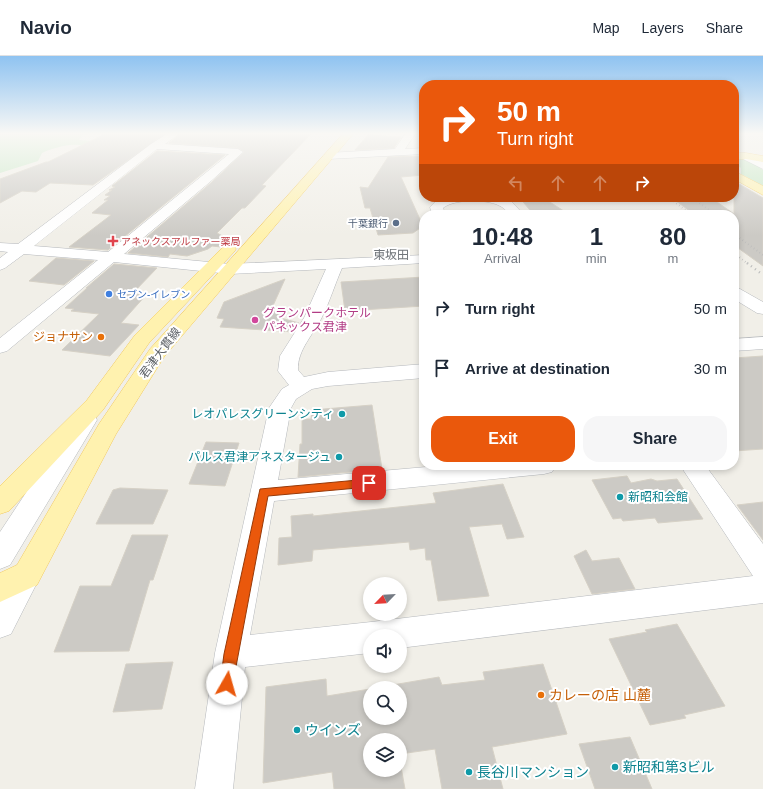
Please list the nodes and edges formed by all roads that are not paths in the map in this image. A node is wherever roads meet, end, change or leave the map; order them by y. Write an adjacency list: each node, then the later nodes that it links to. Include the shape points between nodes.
1 (126, 168): 15 (street)
2 (219, 168): 16 (street)
3 (303, 168): 5 (main road)
4 (317, 168): 20 (main road, 君津大貫線)
5 (294, 177)
6 (739, 177): 7 (main road)
7 (762, 189)
8 (443, 202): 10 (street, via 436,207)
9 (501, 202): 11 (street)
10 (437, 210)
11 (512, 210)
12 (239, 237): 20 (main road, 君津大貫線)
13 (0, 247): 15 (street)
14 (419, 247): 20 (street)
15 (23, 248): 16 (street); 19 (street)
16 (111, 256): 20 (street); 25 (street)
17 (419, 259): 18 (street)
18 (336, 264): 20 (street); 27 (street, via 313,318 290,356 288,372)
19 (0, 265)
20 (227, 265): 28 (main road, 君津大貫線, via 142,339); 35 (main road, 君津大貫線, via 157,353 107,430)
21 (739, 295): 22 (street)
22 (763, 309)
23 (763, 343): 24 (street)
24 (739, 345)
25 (0, 347)
26 (419, 371): 27 (street, via 328,379)
27 (301, 386): 31 (street, via 289,394 280,408)
28 (95, 405): 32 (main road, 君津大貫線); 33 (street)
29 (495, 470): 31 (street)
30 (695, 470): 34 (street)
31 (263, 492): 41 (street)
32 (0, 503)
33 (0, 556)
34 (763, 567)
35 (27, 575): 36 (main road); 38 (street)
36 (0, 588)
37 (763, 589): 39 (street)
38 (0, 623)
39 (407, 632)
40 (363, 638): 41 (street)
41 (231, 654): 42 (street)
42 (214, 789)

